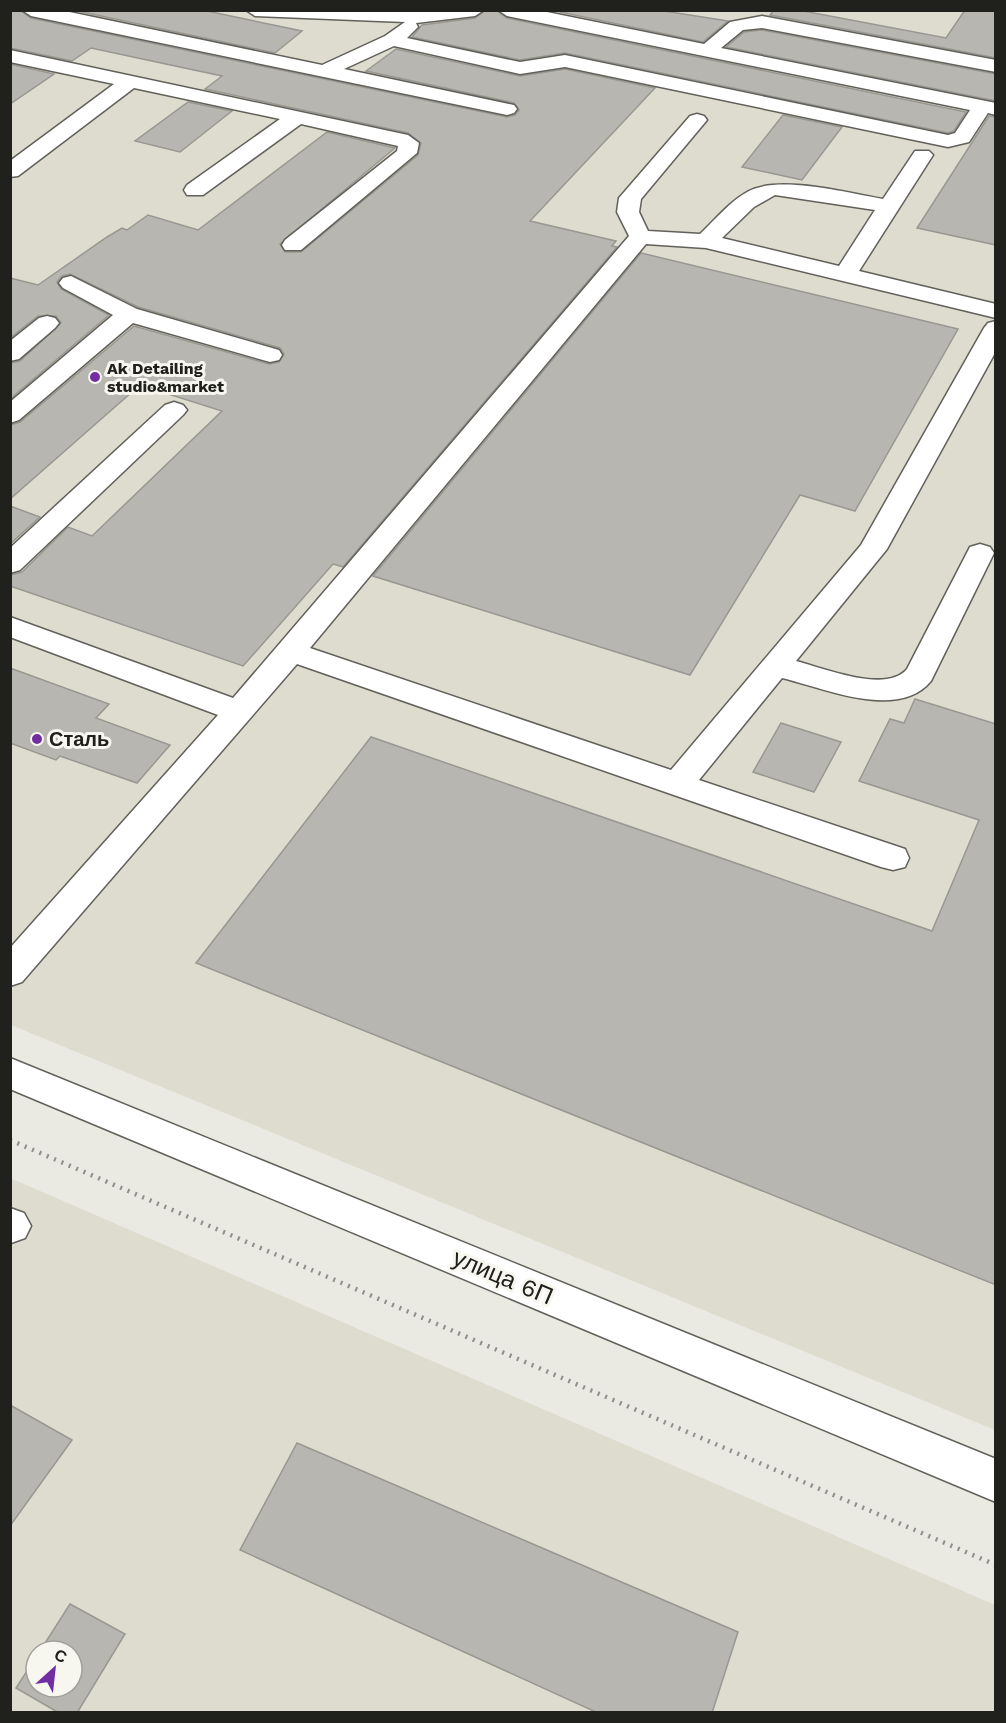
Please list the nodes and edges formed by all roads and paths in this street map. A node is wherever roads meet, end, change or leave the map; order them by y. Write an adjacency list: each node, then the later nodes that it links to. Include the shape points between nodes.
1 (32, 10): 12 (street)
2 (255, 10): 6 (street)
3 (475, 10): 6 (street)
4 (491, 10): 7 (street)
5 (507, 10): 9 (street)
6 (420, 18): 8 (street)
7 (465, 32)
8 (392, 40): 12 (street); 14 (street, via 520,68 565,61 948,141 962,138)
9 (708, 51): 11 (street, via 731,26 762,22); 14 (street)
10 (10, 56): 13 (street)
11 (996, 66)
12 (324, 71): 15 (street)
13 (131, 81): 16 (street); 19 (street)
14 (989, 108)
15 (507, 109)
16 (297, 117): 20 (street); 24 (street, via 401,139 410,148)
17 (697, 120): 22 (street, via 630,198 628,212)
18 (922, 155): 21 (street)
19 (10, 171)
20 (195, 190)
21 (889, 206): 23 (street, via 775,189 763,191); 25 (street)
22 (640, 237): 23 (street); 38 (street)
23 (706, 241): 25 (street)
24 (293, 245)
25 (845, 274): 27 (street)
26 (71, 282): 28 (street)
27 (996, 311)
28 (129, 314): 32 (street); 34 (street)
29 (47, 323): 31 (street)
30 (996, 328): 39 (street, via 873,549)
31 (10, 354)
32 (270, 356)
33 (174, 410): 36 (street)
34 (10, 415)
35 (980, 553): 39 (street, via 920,674 910,686 879,692)
36 (10, 564)
37 (10, 626): 40 (street)
38 (291, 652): 40 (street); 41 (street)
39 (777, 666): 41 (street)
40 (237, 711): 43 (street)
41 (679, 782): 42 (street)
42 (893, 858)
43 (10, 972)
44 (10, 1073): 46 (street, улица 6П)
45 (10, 1140): 47 (path)
46 (996, 1481)
47 (996, 1565)

